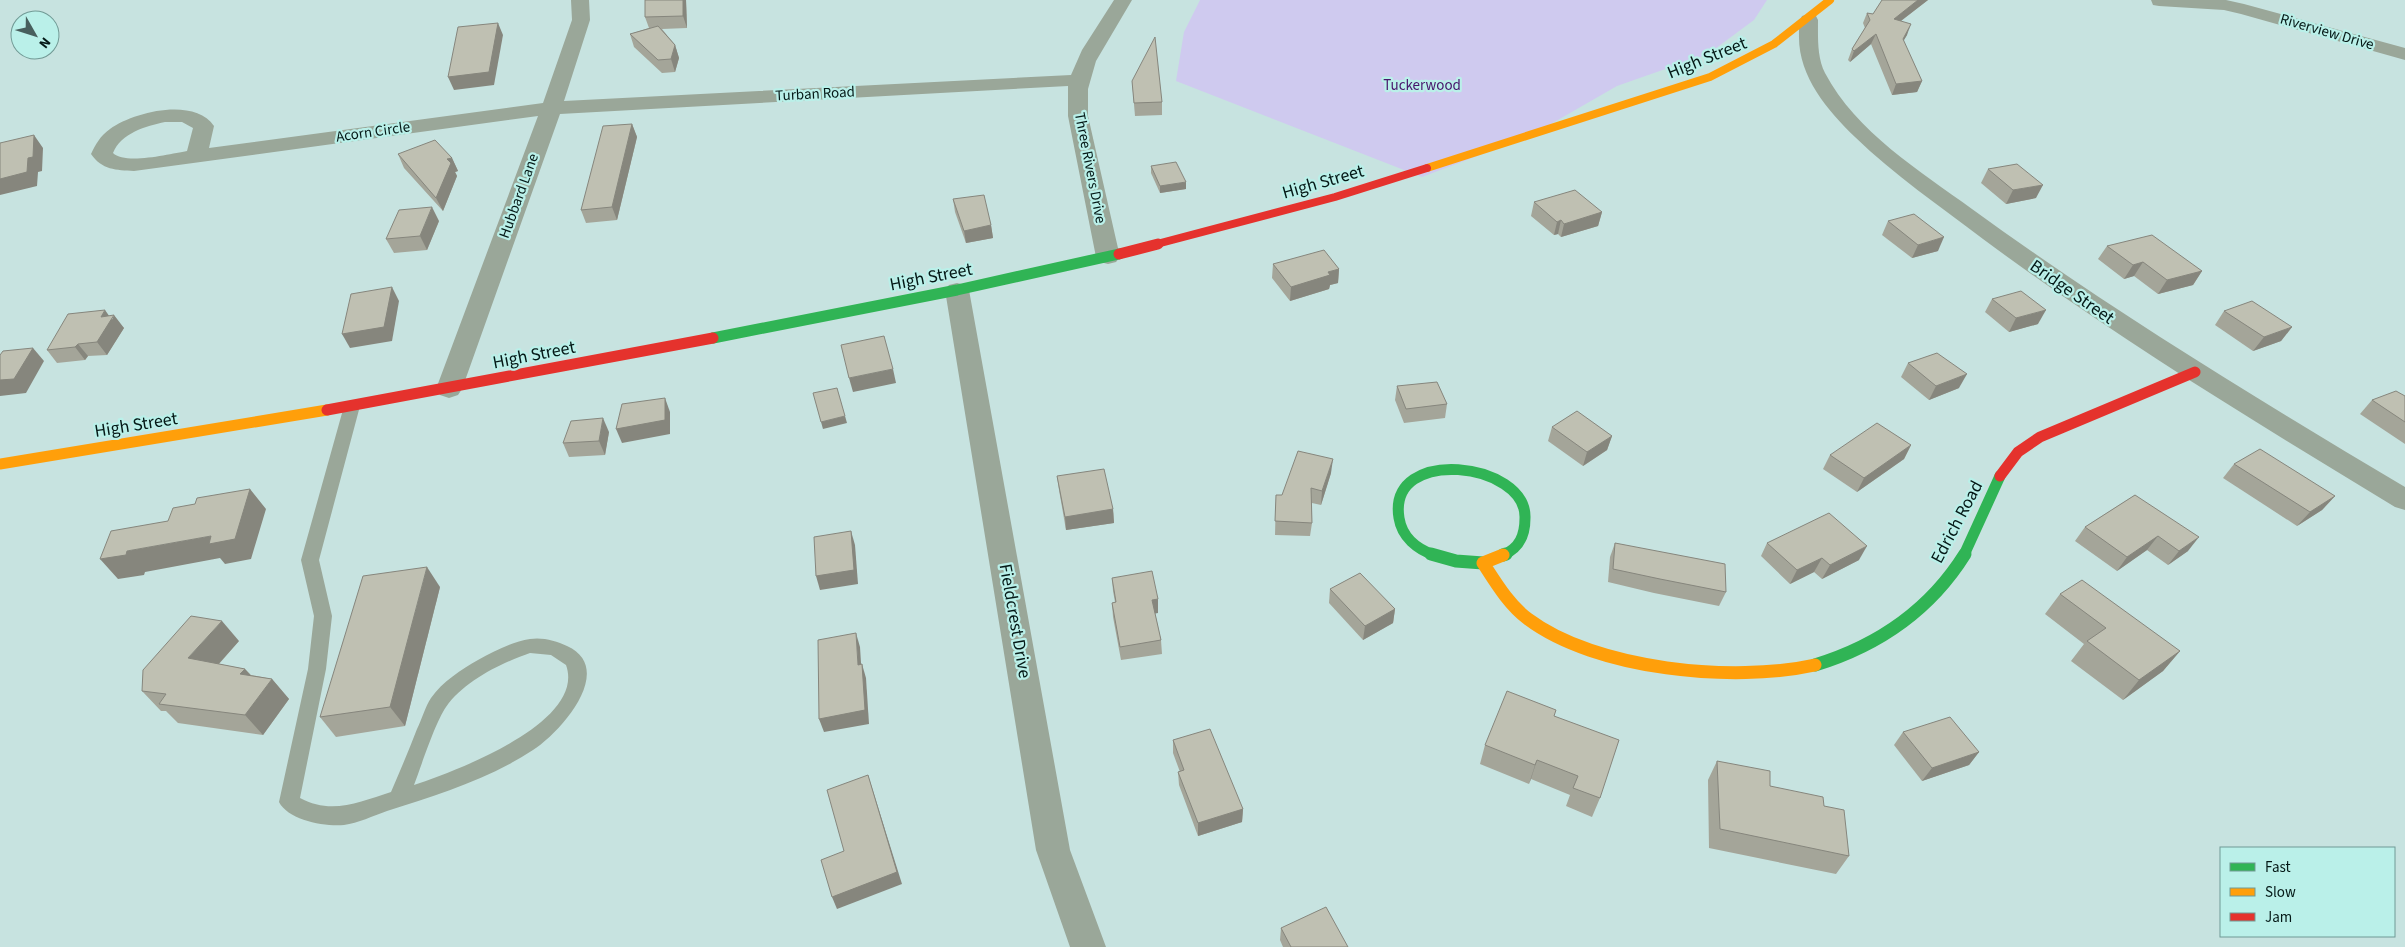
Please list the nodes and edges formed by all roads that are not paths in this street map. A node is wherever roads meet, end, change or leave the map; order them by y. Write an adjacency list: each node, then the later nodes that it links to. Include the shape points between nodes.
1 (580, 0): 8 (street, Hubbard Lane, via 578,32)
2 (1123, 0): 7 (street, Three Rivers Drive)
3 (1830, 0): 5 (street, High Street)
4 (2159, 1): 6 (street, Riverview Drive, via 2244,9)
5 (1809, 20): 10 (street, High Street, via 1763,53 1690,85 1335,197); 12 (street, Bridge Street, via 1808,45 1816,74 1844,113 1882,152 2061,285)
6 (2405, 54)
7 (1079, 80): 8 (street, Turban Road); 10 (street, Three Rivers Drive, via 1078,116)
8 (551, 108): 9 (street, Acorn Circle); 13 (street, Hubbard Lane)
9 (196, 156)
10 (1108, 258): 11 (street, High Street)
11 (957, 290): 13 (street, High Street); 19 (street, Fieldcrest Drive, via 1054,850)
12 (2195, 372): 16 (street, Bridge Street); 17 (street, Edrich Road, via 2040,437 2018,451 2005,467 1960,562 1928,600 1885,635 1828,663 1769,673 1703,672 1580,646 1522,615 1499,592)
13 (449, 390): 14 (street, High Street)
14 (352, 406): 15 (street, High Street); 18 (lane, via 310,560 323,616 317,669 289,802 307,813 340,816)
15 (0, 464)
16 (2405, 500)
17 (1483, 563): 17 (street, via 1508,554 1524,537 1527,516 1517,495 1491,476 1456,468 1429,472 1407,485 1397,506 1402,528 1410,539 1428,553 1450,562)
18 (398, 799): 18 (lane, via 438,703 462,679 531,645 550,646 567,653 575,661 579,670 572,695 562,713 541,736 480,769)
19 (1088, 947)

